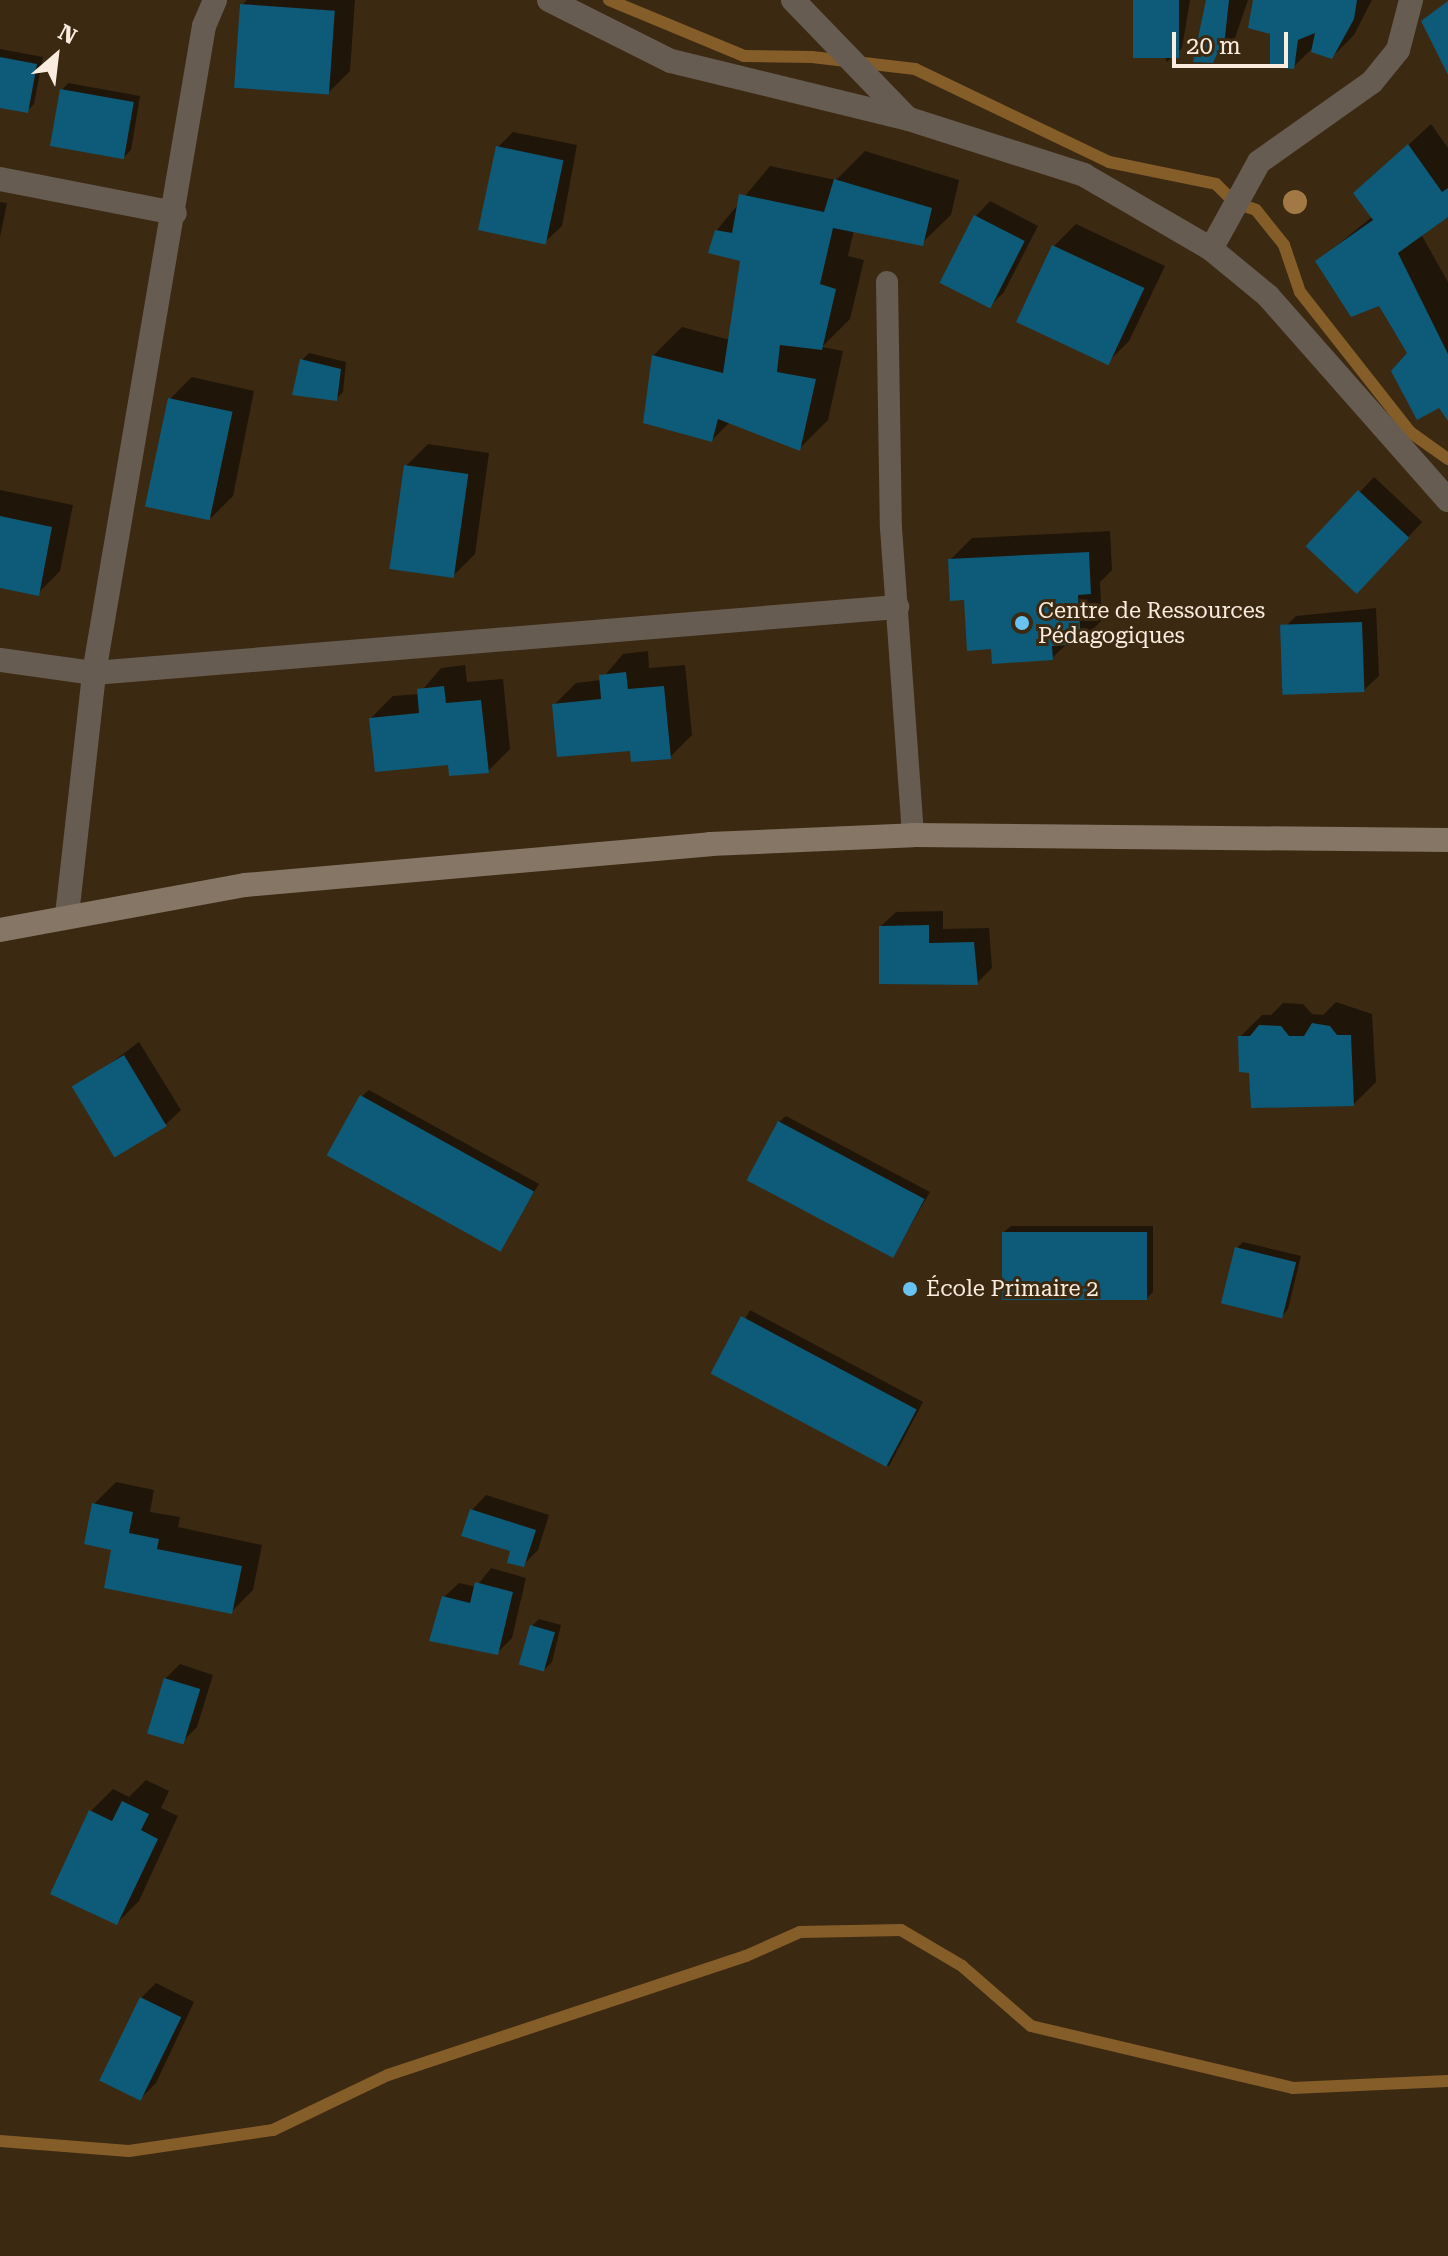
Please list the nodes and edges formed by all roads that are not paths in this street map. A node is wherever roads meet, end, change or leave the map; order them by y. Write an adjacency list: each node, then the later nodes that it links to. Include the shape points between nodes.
1 (215, 0): 7 (street, via 204,26)
2 (549, 0): 5 (street, via 671,61)
3 (793, 0): 5 (street)
4 (1411, 0): 8 (street, via 1398,50 1372,82 1259,162)
5 (909, 119): 8 (street, via 1084,175)
6 (0, 179): 7 (street)
7 (175, 213): 13 (street)
8 (1211, 249): 10 (street, via 1268,296)
9 (887, 282): 11 (lane)
10 (1448, 500)
11 (897, 607): 13 (street); 14 (lane)
12 (0, 660): 13 (street)
13 (94, 673): 16 (street)
14 (913, 835): 15 (main road); 16 (main road, via 710,844 398,870 245,885)
15 (1448, 840)
16 (67, 915): 17 (main road)
17 (0, 930)

